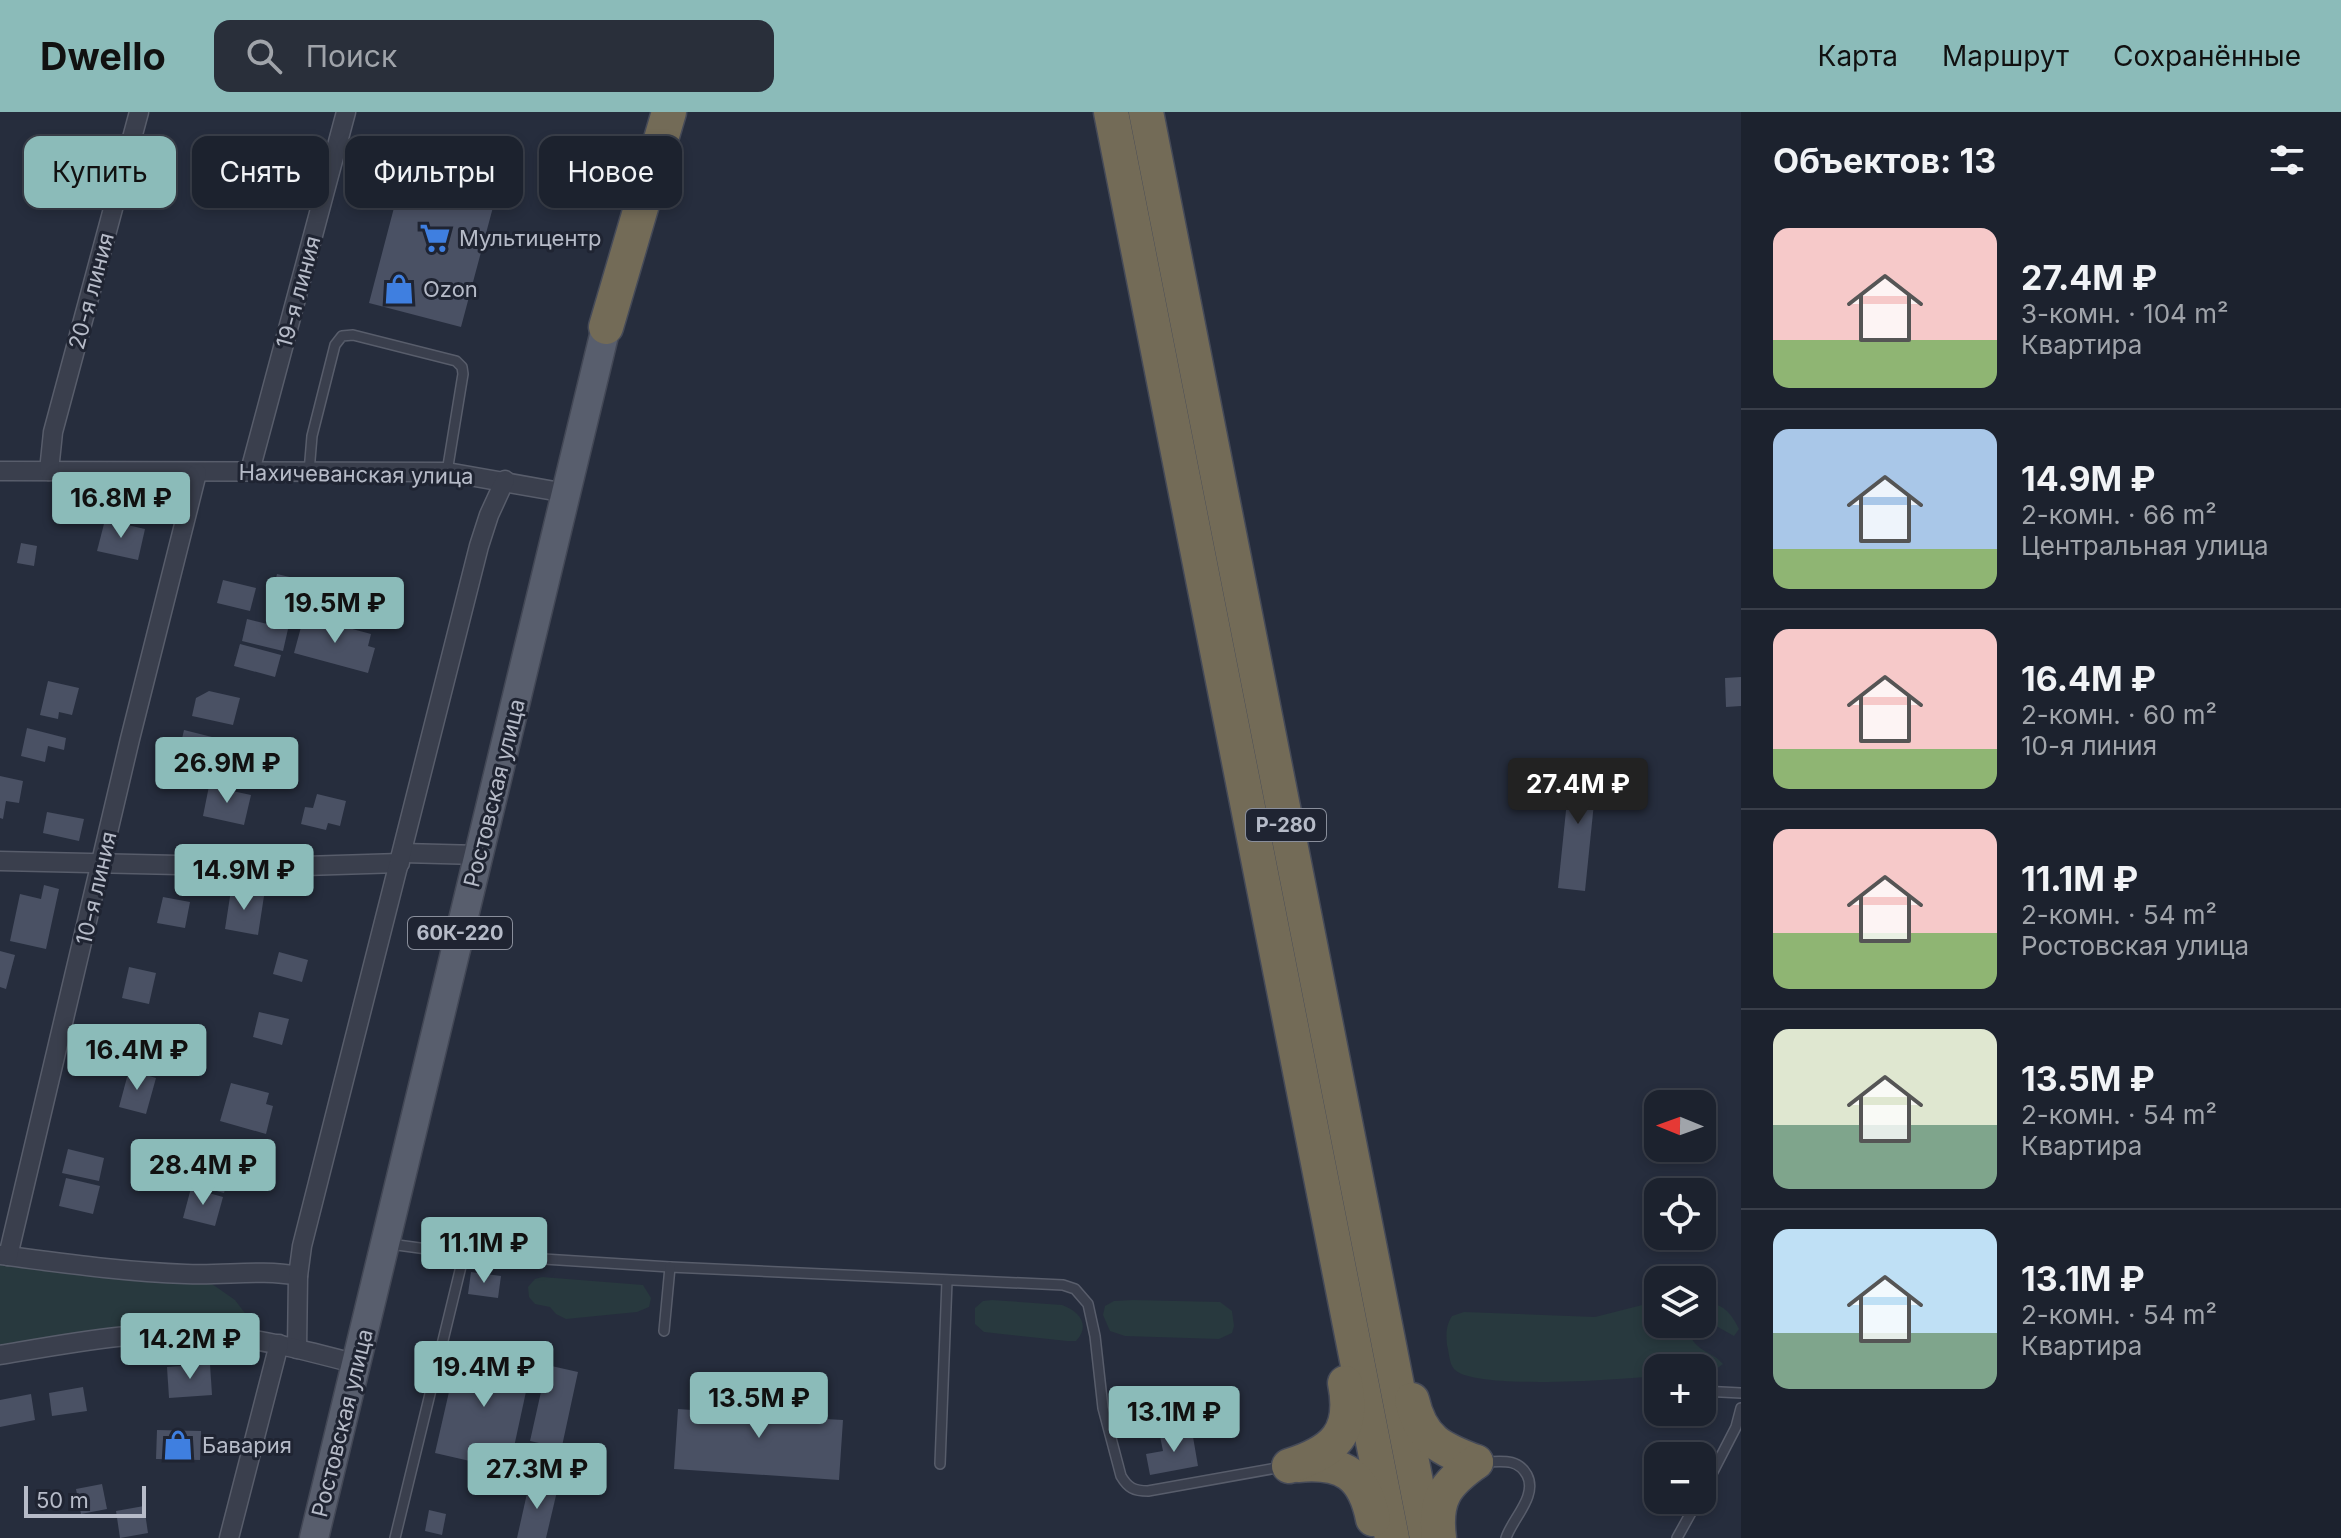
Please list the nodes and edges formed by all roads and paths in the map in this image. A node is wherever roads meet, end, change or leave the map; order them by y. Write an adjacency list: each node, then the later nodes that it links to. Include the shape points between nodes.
1 (139, 112): 9 (street, 20-я линия, via 53,432)
2 (346, 112): 10 (street, 19-я линия)
3 (657, 112): 7 (highway, 60К-220)
4 (669, 112): 7 (highway, 60К-220)
5 (1111, 112): 21 (highway, Р-280)
6 (1146, 112): 20 (highway, Р-280)
7 (606, 327): 15 (main road, Ростовская улица / 60К-220)
8 (0, 471): 9 (street, Нахичеванская улица)
9 (49, 471): 13 (street, Нахичеванская улица)
10 (250, 471): 11 (street, Нахичеванская улица); 13 (street, Нахичеванская улица)
11 (309, 472): 12 (street, Нахичеванская улица); 12 (lane, via 312,436 335,345 342,336 353,335 456,361 462,367)
12 (447, 472): 14 (street, Нахичеванская улица)
13 (197, 473): 19 (street, 10-я линия)
14 (505, 480): 15 (street, Нахичеванская улица); 17 (street, via 479,546)
15 (566, 493): 16 (main road, Ростовская улица / 60К-220)
16 (479, 855): 17 (street); 22 (main road, Ростовская улица / 60К-220)
17 (402, 858): 19 (street, via 272,867); 26 (street)
18 (0, 861): 19 (street)
19 (102, 861): 24 (street, 10-я линия)
20 (1301, 903): 35 (highway, via 1354,1096 1417,1420 1433,1442); 45 (highway, Р-280)
21 (1279, 966): 37 (highway, via 1299,1147 1348,1395 1346,1424 1335,1444); 44 (highway, Р-280)
22 (385, 1243): 23 (lane); 31 (main road, Ростовская улица / 60К-220)
23 (464, 1254): 25 (lane); 42 (lane)
24 (4, 1256): 26 (street, via 142,1272)
25 (670, 1267): 27 (lane); 28 (lane)
26 (298, 1276): 29 (street)
27 (947, 1281): 36 (lane); 37 (lane, via 1063,1285 1082,1295 1095,1336 1103,1408 1117,1463 1127,1486 1136,1491)
28 (664, 1331)
29 (288, 1346): 30 (street, via 218,1335 155,1334); 31 (street); 40 (street)
30 (0, 1355)
31 (357, 1364): 41 (main road, Ростовская улица / 60К-220)
32 (1716, 1392): 33 (lane)
33 (1741, 1393)
34 (1741, 1408): 38 (lane)
35 (1476, 1462): 46 (highway, via 1442,1495); 47 (lane, via 1514,1462 1531,1483)
36 (940, 1464)
37 (1289, 1466): 43 (highway, via 1318,1464 1343,1469 1359,1480 1371,1505)
38 (1716, 1466)
39 (1690, 1514): 48 (lane)
40 (229, 1538)
41 (314, 1538)
42 (395, 1538)
43 (1377, 1538)
44 (1392, 1538)
45 (1427, 1538)
46 (1439, 1538)
47 (1506, 1538)
48 (1677, 1538)

